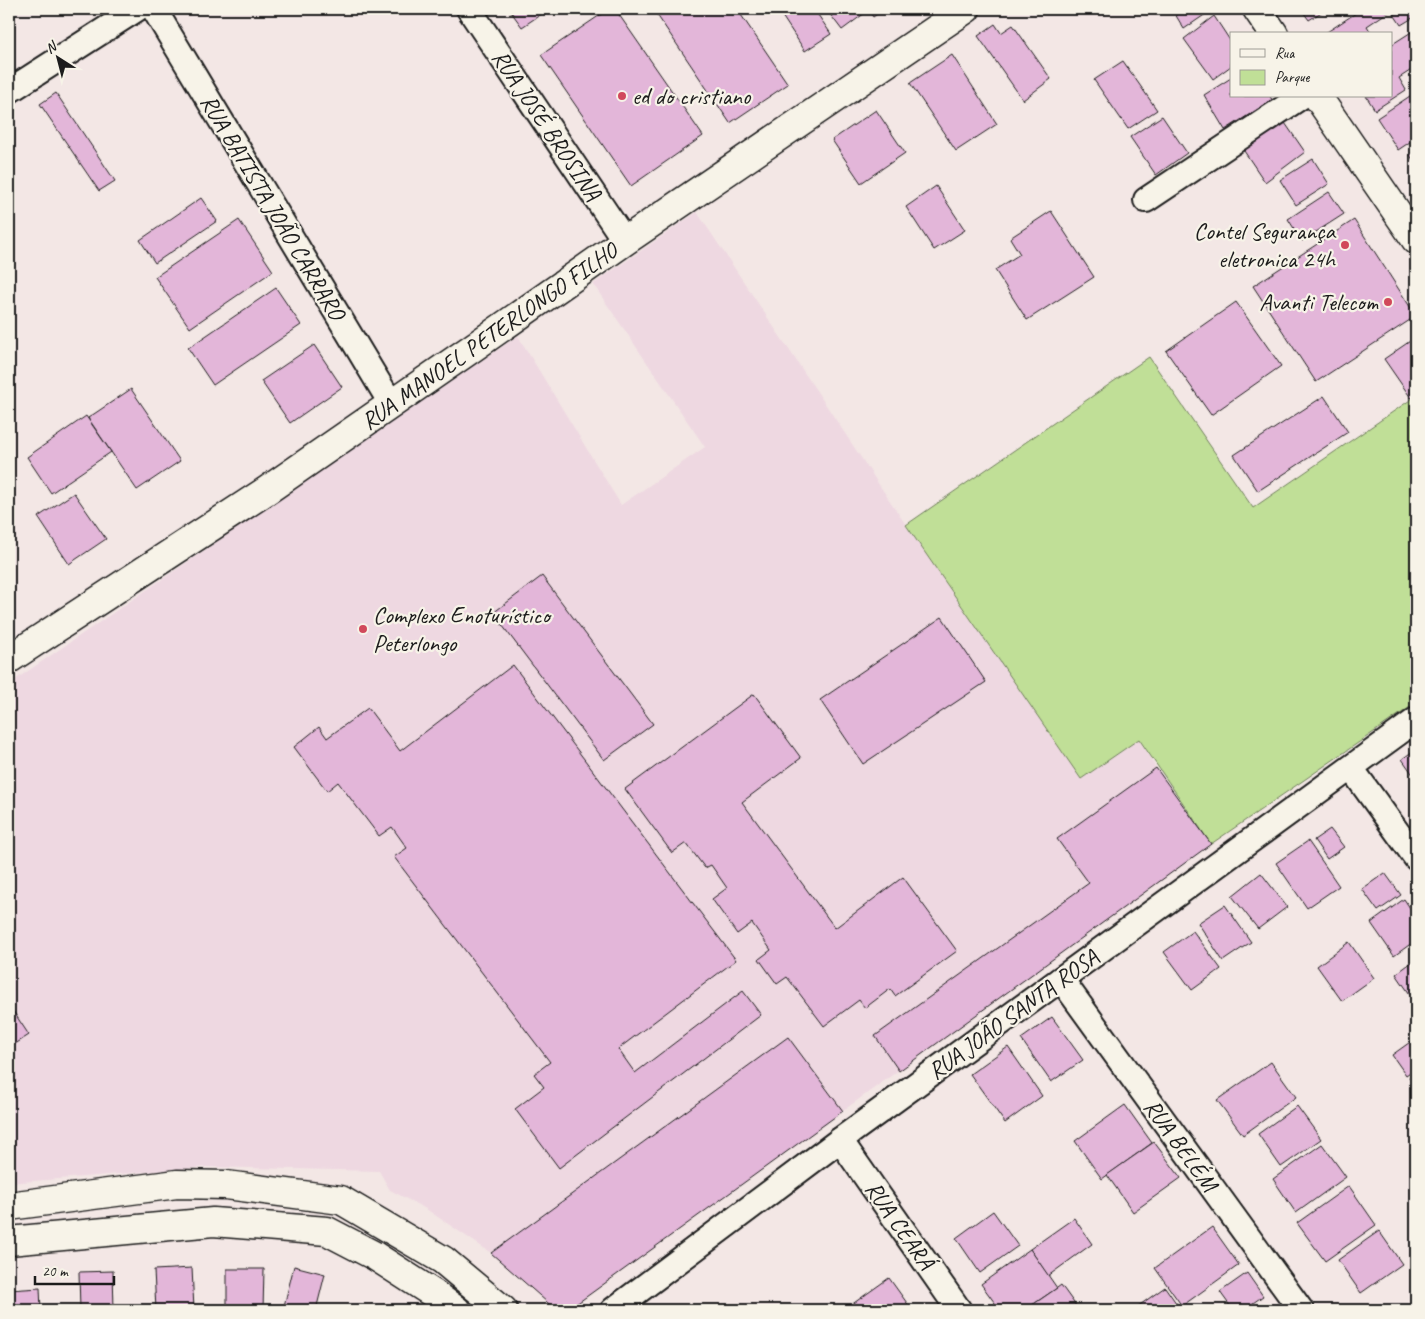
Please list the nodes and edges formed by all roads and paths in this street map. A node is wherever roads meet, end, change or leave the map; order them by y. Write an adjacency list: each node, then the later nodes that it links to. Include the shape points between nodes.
1 (137, 9): 7 (street)
2 (154, 9): 13 (street, RUA BATISTA JOÃO CARRARO)
3 (469, 9): 12 (street, RUA JOSÉ BROSINA)
4 (966, 9): 12 (street, RUA MANOEL PETERLONGO FILHO)
5 (1257, 9): 6 (street)
6 (1273, 32)
7 (9, 91)
8 (1299, 98): 10 (street)
9 (1318, 98): 11 (street)
10 (1146, 200)
11 (1416, 240)
12 (624, 241): 13 (street, RUA MANOEL PETERLONGO FILHO)
13 (392, 405): 14 (street, RUA MANOEL PETERLONGO FILHO)
14 (9, 659)
15 (1416, 720): 16 (street, RUA JOÃO SANTA ROSA)
16 (1351, 768): 17 (street); 18 (street, RUA JOÃO SANTA ROSA)
17 (1416, 858)
18 (1061, 979): 19 (street, RUA JOÃO SANTA ROSA); 26 (street, RUA BELÉM)
19 (840, 1140): 24 (street, RUA JOÃO SANTA ROSA); 25 (street, RUA CEARÁ)
20 (9, 1206): 23 (street, via 177,1184 226,1185 341,1200 443,1260)
21 (9, 1241): 22 (street, via 213,1222 327,1231 375,1256)
22 (456, 1310)
23 (503, 1310)
24 (613, 1310)
25 (959, 1310)
26 (1301, 1310)

